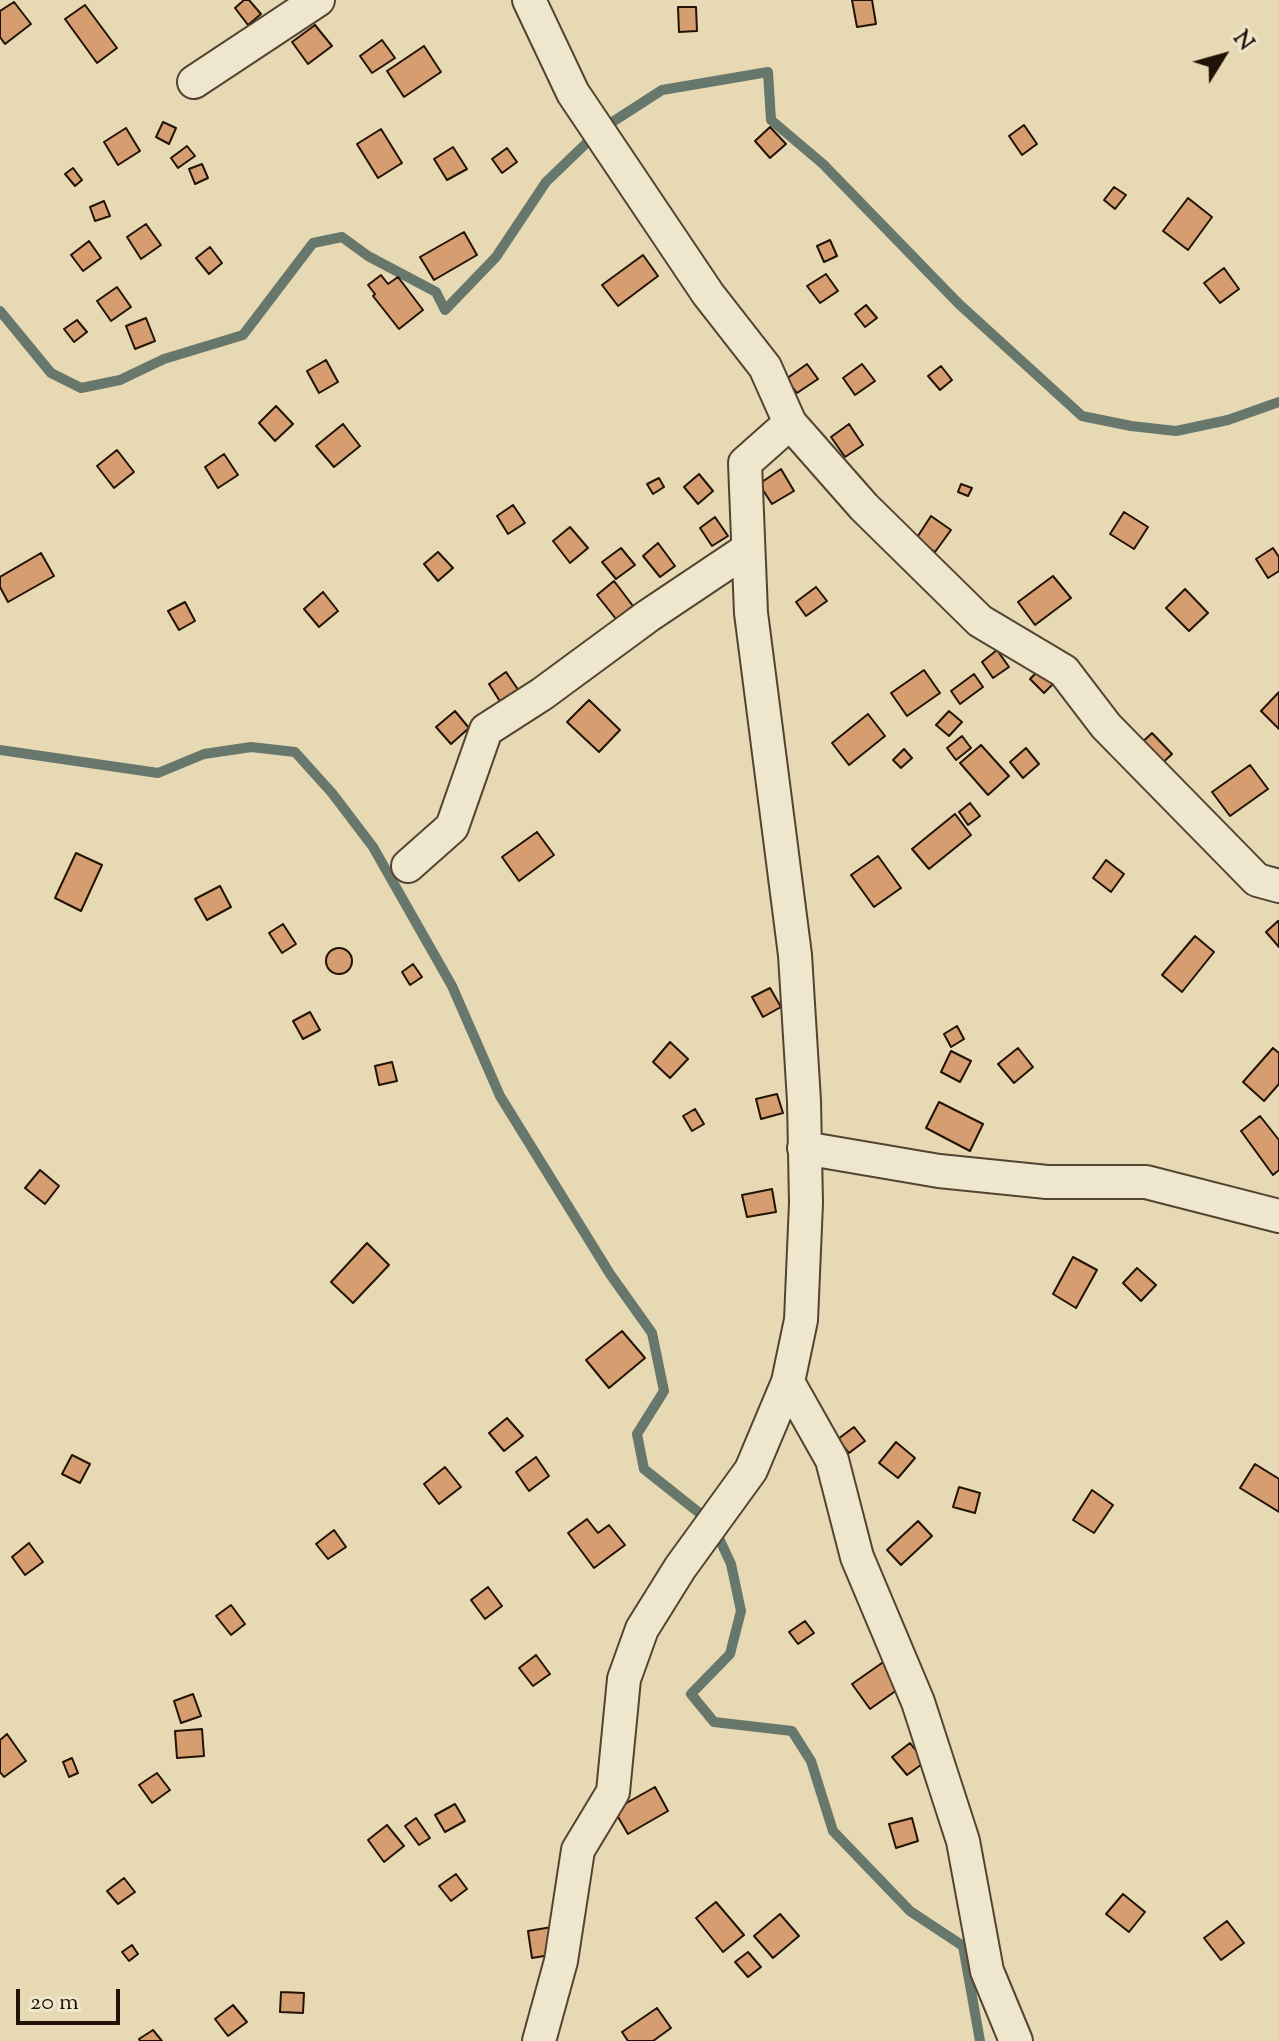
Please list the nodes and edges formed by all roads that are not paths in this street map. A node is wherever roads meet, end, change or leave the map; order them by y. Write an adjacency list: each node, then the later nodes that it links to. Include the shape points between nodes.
1 (318, 0): 3 (street)
2 (529, 0): 4 (street, via 573,93 708,294 765,367)
3 (194, 82)
4 (790, 423): 5 (street, via 745,463); 7 (street, via 864,507 980,621 1064,671 1106,726 1257,880)
5 (748, 549): 6 (street, via 486,730 452,827); 8 (street, via 751,613 795,955)
6 (408, 866)
7 (1279, 886)
8 (804, 1148): 9 (street, via 939,1171 1047,1182 1146,1182); 10 (street, via 801,1320)
9 (1279, 1216)
10 (788, 1382): 11 (street, via 751,1470 642,1629 624,1679 613,1792 578,1850 561,1961); 12 (street, via 832,1460 857,1557 918,1702 963,1841 987,1971)
11 (539, 2041)
12 (1016, 2041)

